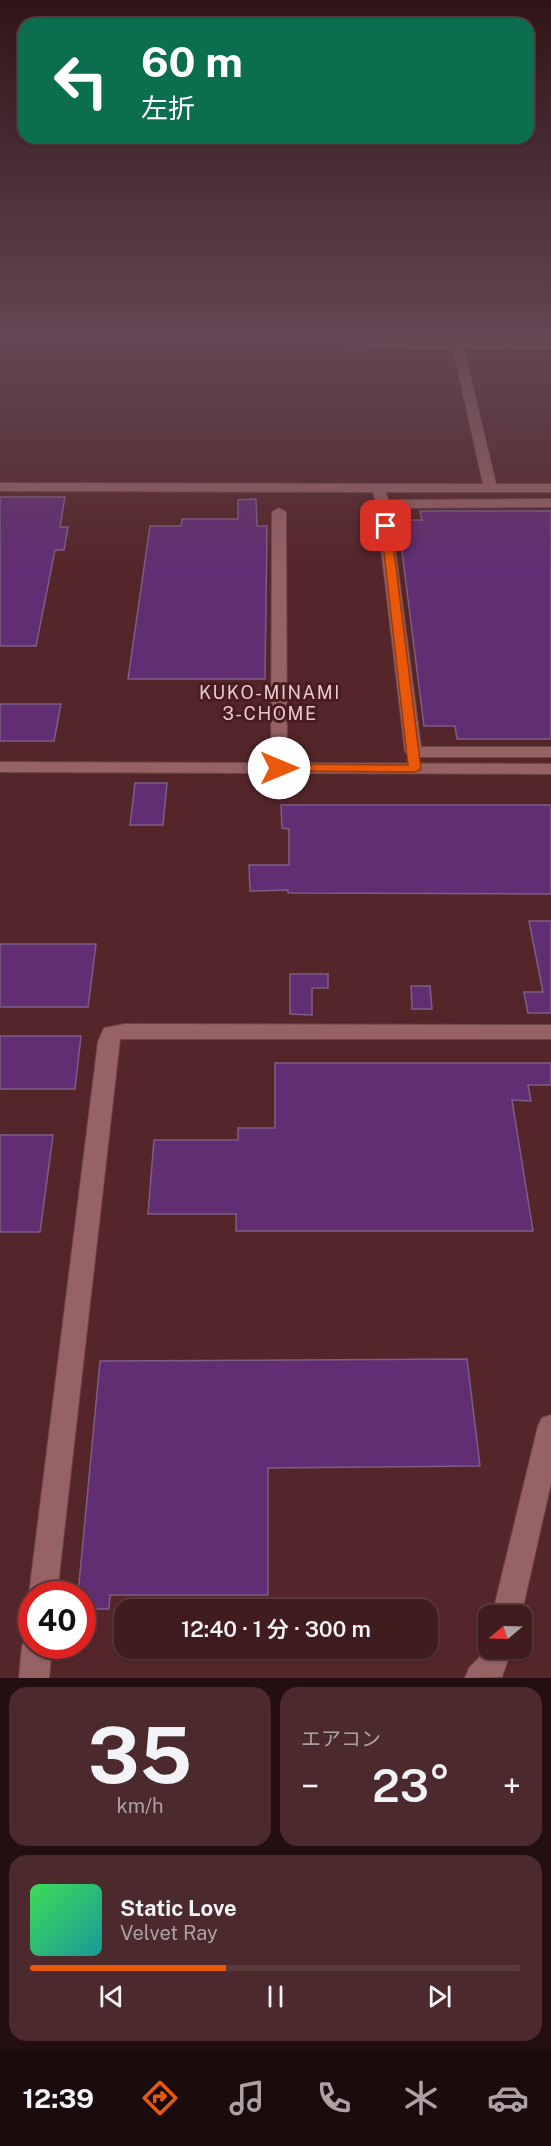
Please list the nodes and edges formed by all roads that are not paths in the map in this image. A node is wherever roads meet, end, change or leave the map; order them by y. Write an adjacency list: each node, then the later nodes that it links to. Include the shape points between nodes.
1 (473, 412): 4 (street)
2 (0, 487): 3 (street)
3 (378, 488): 4 (street); 7 (street)
4 (490, 488): 5 (street)
5 (551, 488)
6 (551, 503): 7 (street)
7 (383, 504): 10 (street)
8 (279, 512): 12 (street)
9 (551, 752): 10 (street)
10 (414, 760): 12 (street); 13 (street)
11 (0, 768): 12 (street)
12 (279, 768)
13 (551, 769)
14 (551, 1032): 16 (street, via 111,1034)
15 (551, 1425): 17 (street)
16 (44, 1581)
17 (509, 1605)
18 (36, 1659): 20 (street)
19 (494, 1659): 21 (street)
20 (34, 1678)
21 (480, 1678)

